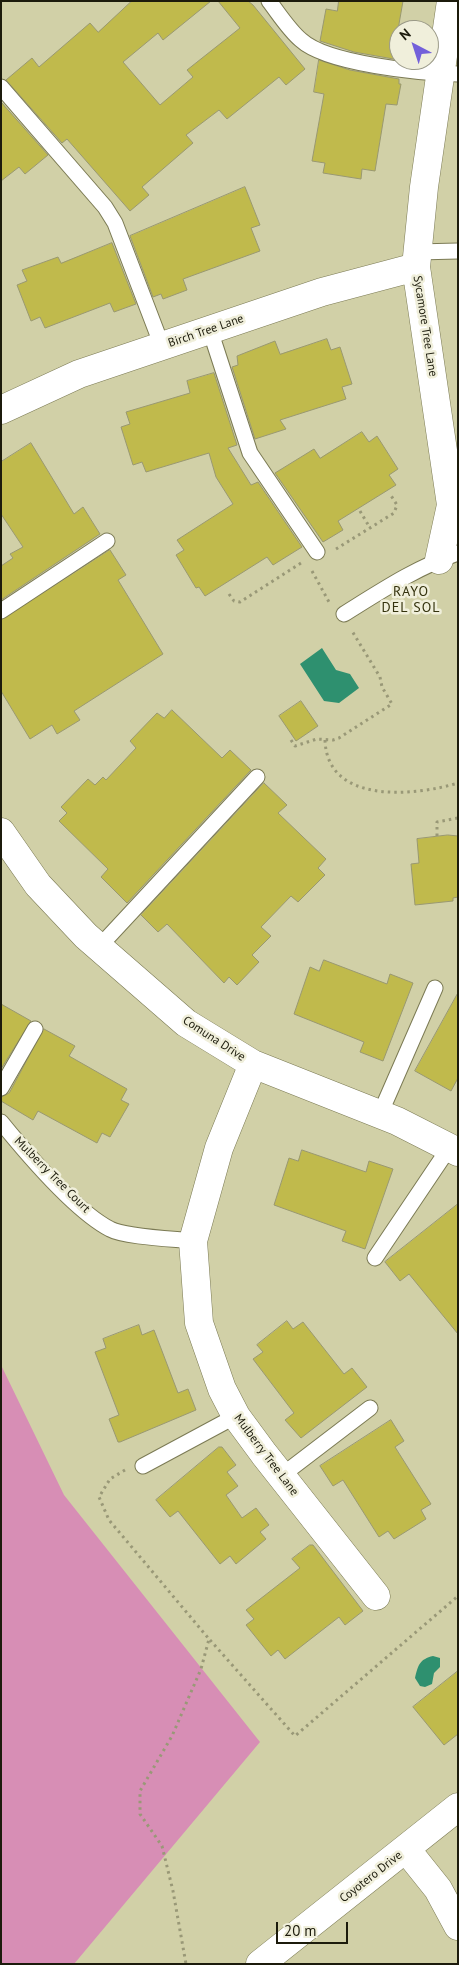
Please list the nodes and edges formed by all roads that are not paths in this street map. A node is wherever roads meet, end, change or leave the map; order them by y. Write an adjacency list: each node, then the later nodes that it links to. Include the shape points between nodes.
1 (269, 1): 3 (lane, via 301,40 319,51 346,60)
2 (451, 1): 3 (street, Sycamore Tree Lane)
3 (450, 74): 6 (street, Sycamore Tree Lane, via 424,187)
4 (1, 87): 8 (lane, via 105,207 115,223)
5 (458, 251): 6 (lane)
6 (417, 259): 7 (street, Birch Tree Lane); 12 (street, Sycamore Tree Lane, via 451,505)
7 (210, 330): 8 (street, Birch Tree Lane); 11 (lane, via 250,453)
8 (162, 346): 9 (street, Birch Tree Lane, via 79,374)
9 (1, 410)
10 (107, 541): 13 (lane)
11 (311, 556)
12 (448, 557): 14 (lane, via 401,579)
13 (1, 611)
14 (344, 614)
15 (257, 777): 17 (lane)
16 (1, 832): 17 (street, Comuna Drive, via 38,885)
17 (99, 947): 20 (street, Comuna Drive, via 186,1023)
18 (435, 988): 22 (lane)
19 (35, 1029): 21 (lane)
20 (253, 1064): 22 (street, Comuna Drive); 25 (street, Mulberry Tree Lane, via 219,1148)
21 (1, 1088)
22 (380, 1114): 24 (street, Comuna Drive)
23 (1, 1122): 25 (lane, Mulberry Tree Court, via 25,1152 81,1208 111,1230)
24 (453, 1150): 26 (lane)
25 (193, 1241): 28 (street, Mulberry Tree Lane, via 199,1323 222,1389)
26 (375, 1258)
27 (370, 1408): 30 (lane)
28 (236, 1416): 29 (lane); 30 (street, Mulberry Tree Lane)
29 (144, 1466)
30 (281, 1476): 31 (street, Mulberry Tree Lane)
31 (376, 1596)
32 (458, 1807): 33 (street, Coyotero Drive)
33 (406, 1850): 34 (street, via 438,1889); 35 (street, Coyotero Drive)
34 (458, 1926)
35 (260, 1964)

